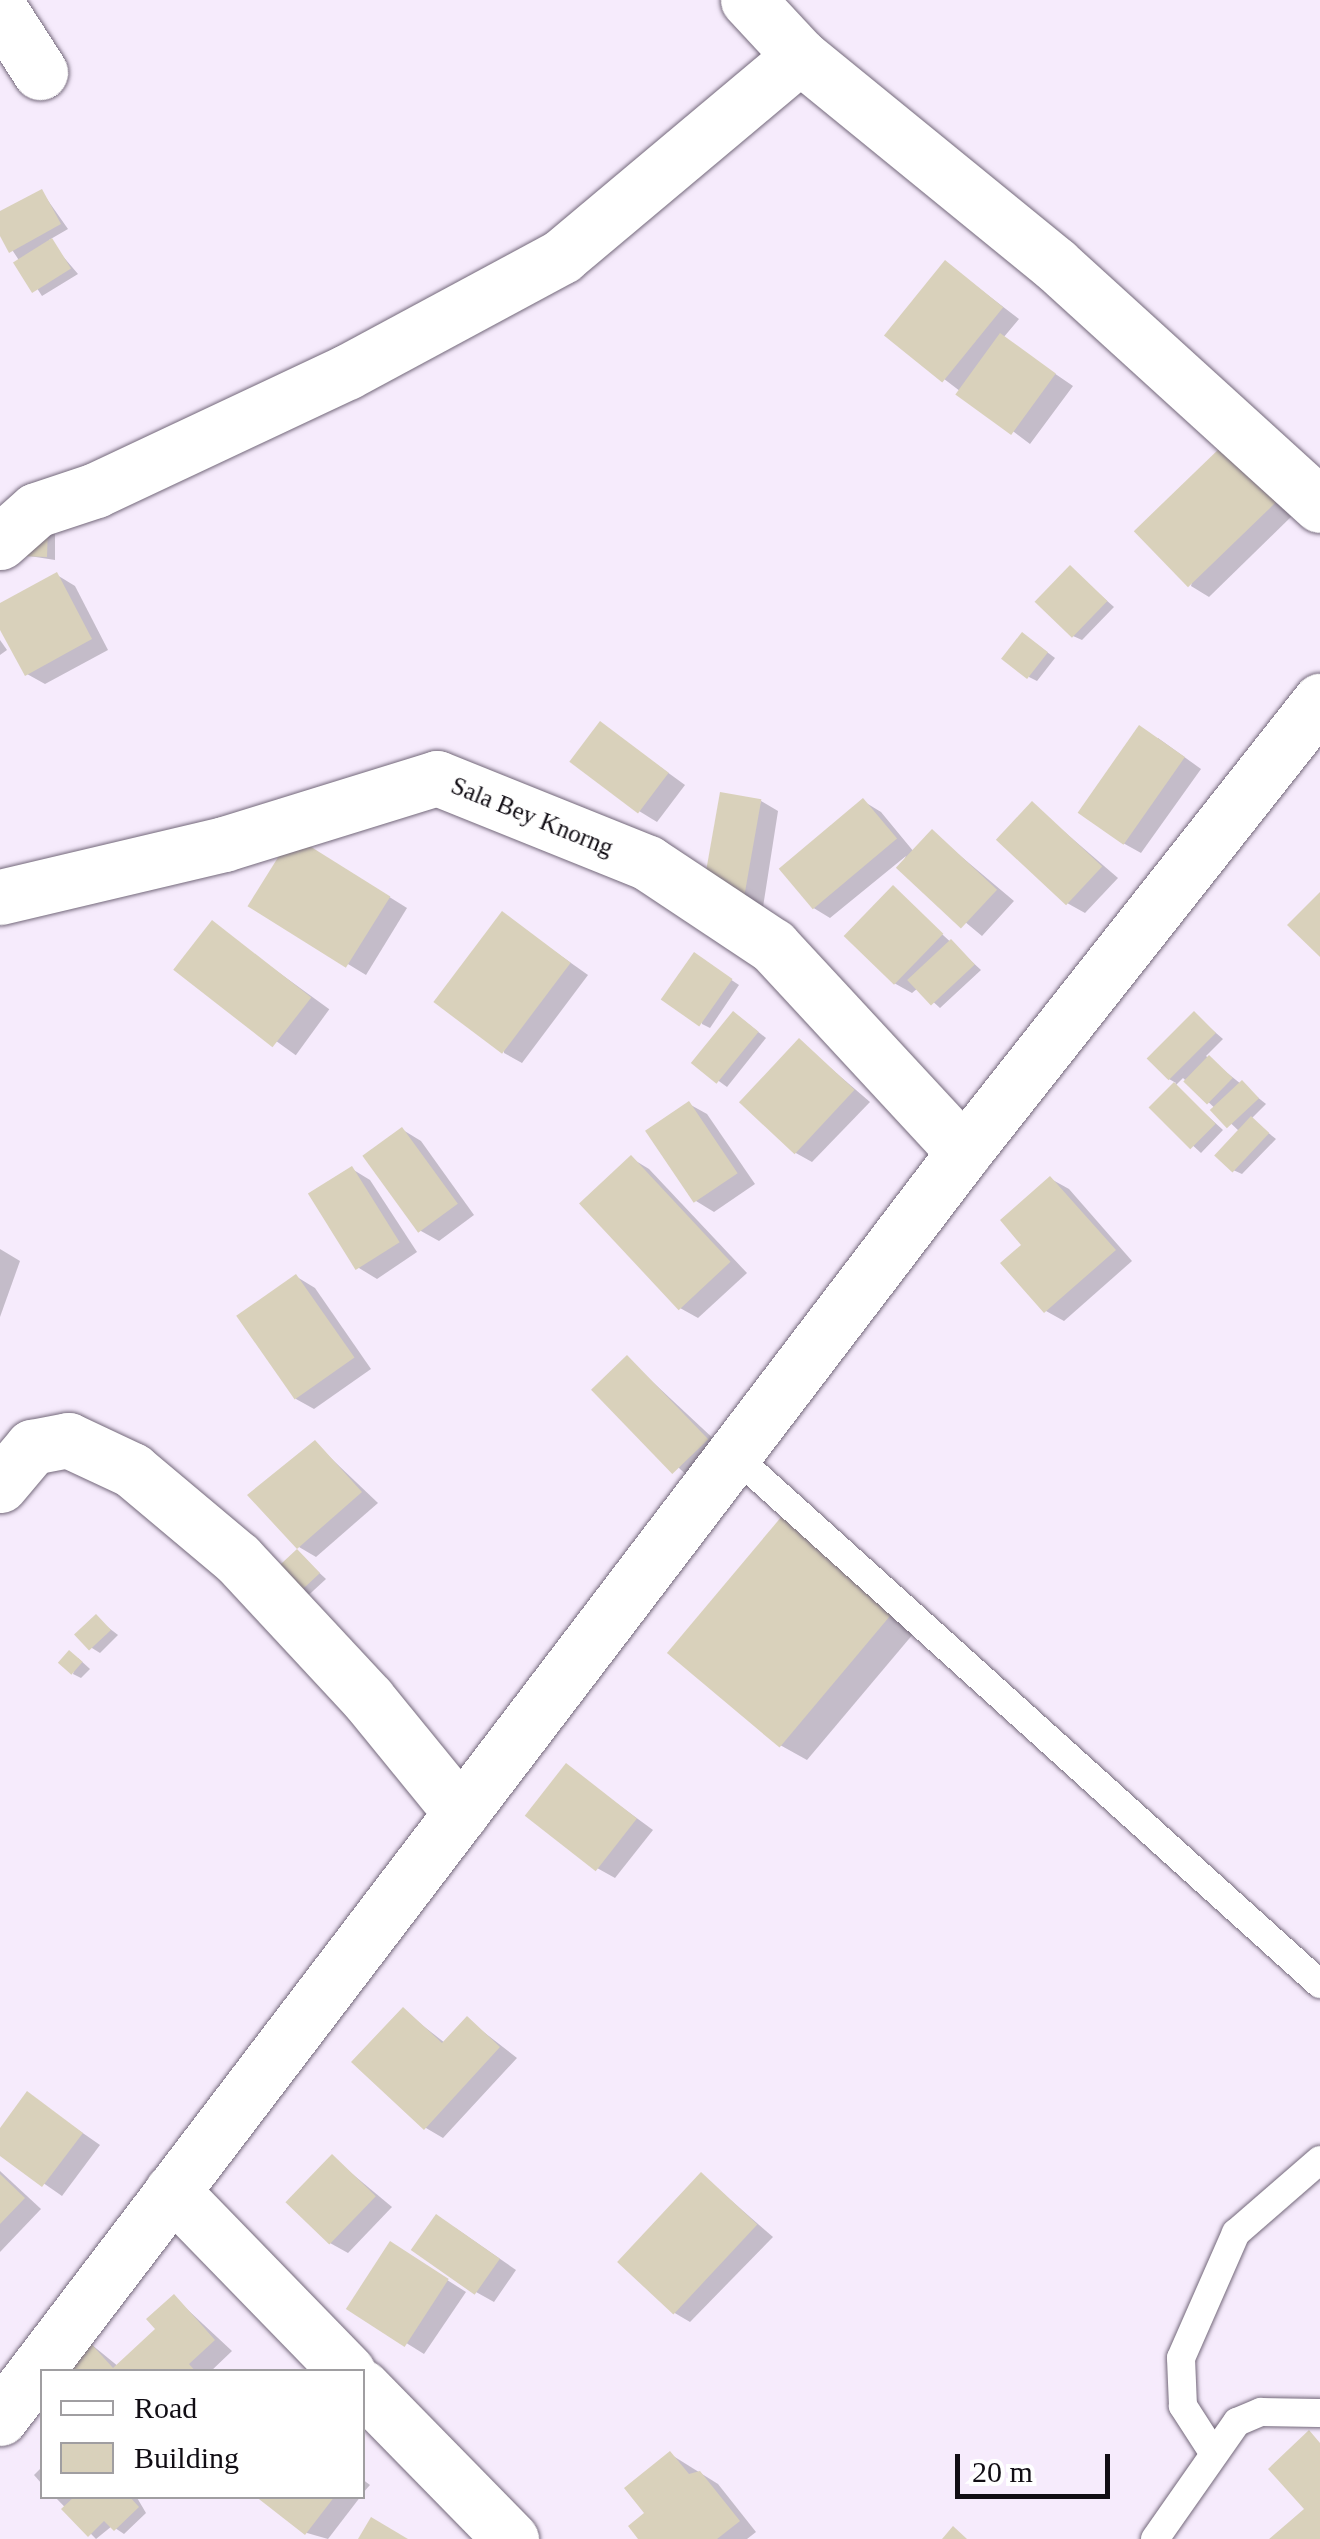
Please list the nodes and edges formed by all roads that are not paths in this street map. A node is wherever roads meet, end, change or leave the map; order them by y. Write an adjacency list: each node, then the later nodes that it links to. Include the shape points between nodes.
1 (748, 0): 3 (street)
2 (0, 10): 4 (street)
3 (800, 56): 5 (street, via 1055,264); 6 (street, via 562,256 347,372 96,490 36,510)
4 (40, 72)
5 (1320, 505)
6 (0, 542)
7 (1320, 701): 9 (street)
8 (0, 897): 9 (street, Sala Bey Knorng, via 224,844 437,778 648,864 773,946)
9 (964, 1152): 10 (street)
10 (734, 1456): 12 (street); 13 (lane)
11 (0, 1485): 12 (street, via 32,1447 68,1440 132,1470 238,1559 368,1699)
12 (460, 1812): 15 (street)
13 (1320, 1984)
14 (1320, 2160): 20 (lane, via 1236,2233 1181,2358 1183,2406)
15 (172, 2192): 16 (street); 19 (street)
16 (345, 2369)
17 (365, 2389): 21 (street)
18 (1320, 2413): 20 (lane, via 1251,2414)
19 (0, 2418)
20 (1212, 2451): 22 (lane)
21 (511, 2539)
22 (1155, 2539)

